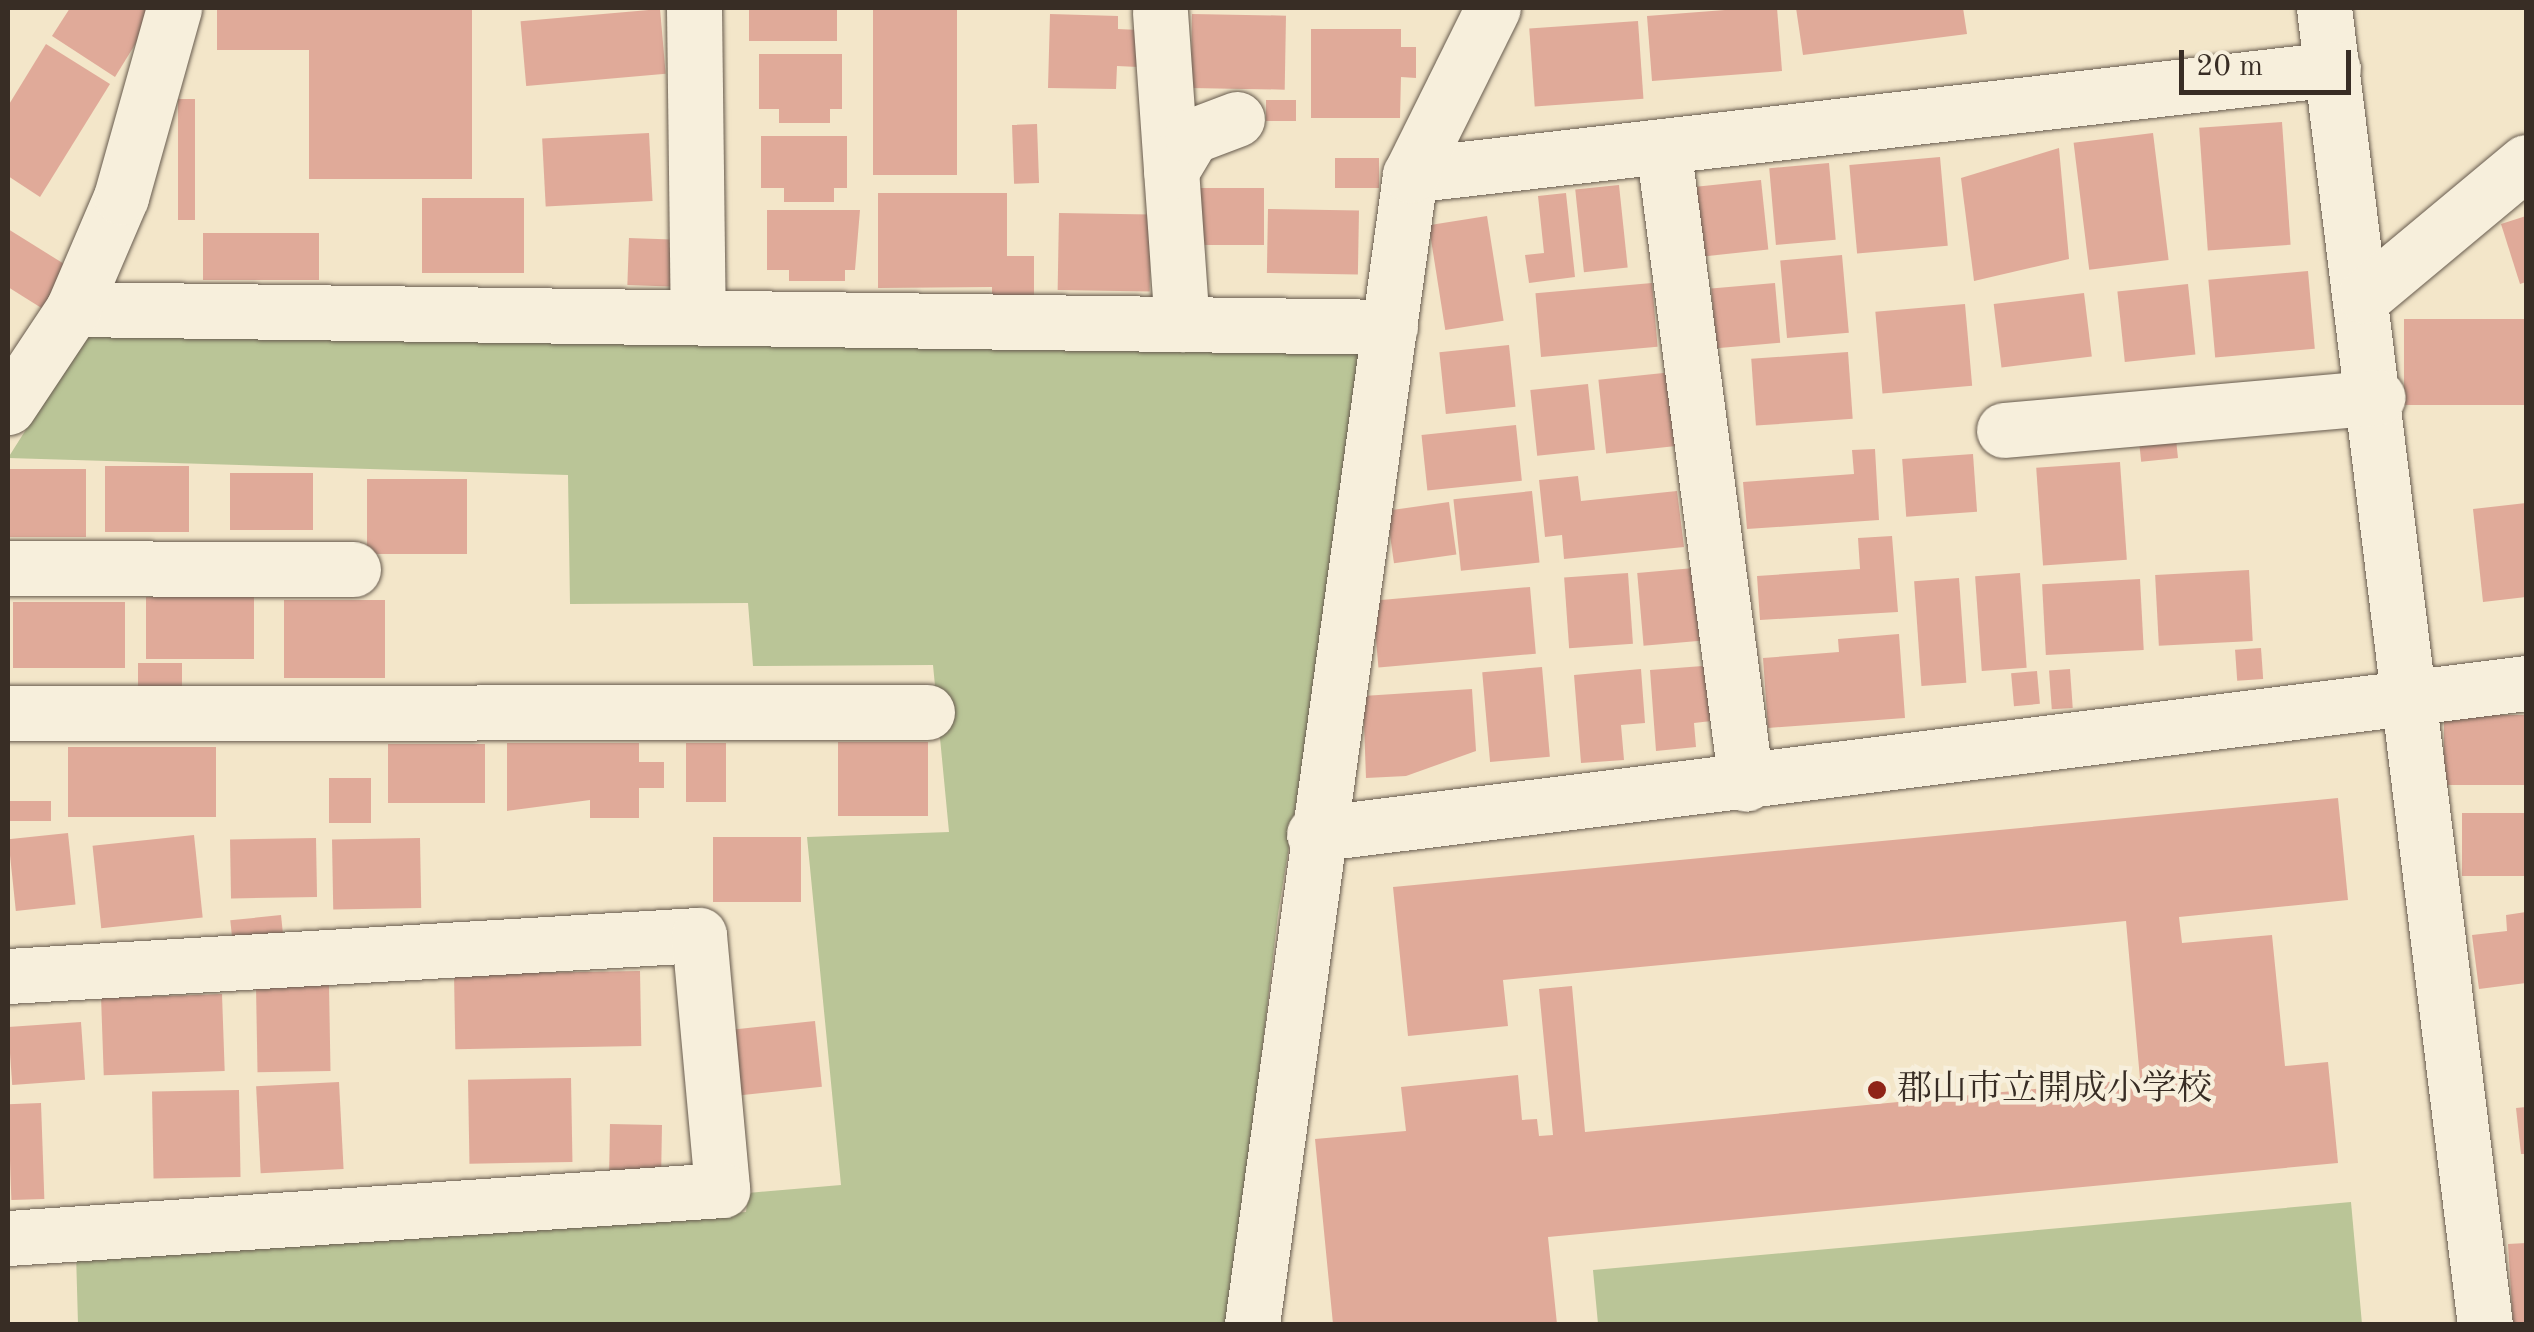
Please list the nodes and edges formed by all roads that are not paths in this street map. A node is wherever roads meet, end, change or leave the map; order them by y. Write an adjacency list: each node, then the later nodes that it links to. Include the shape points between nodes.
1 (174, 8): 13 (street, via 121,197)
2 (694, 8): 14 (street)
3 (1493, 8): 11 (street)
4 (2324, 8): 6 (street)
5 (1160, 12): 10 (street)
6 (2333, 69): 8 (street); 12 (street)
7 (1237, 119): 10 (street, via 1192,136)
8 (1663, 146): 11 (street); 26 (street)
9 (2526, 162): 12 (street)
10 (1171, 171): 15 (street)
11 (1410, 175): 16 (street)
12 (2365, 296): 17 (street)
13 (73, 310): 14 (street); 18 (street)
14 (698, 315): 15 (street)
15 (1182, 324): 16 (street)
16 (1390, 327): 27 (street)
17 (2378, 397): 19 (street); 23 (street)
18 (8, 407)
19 (2004, 430)
20 (8, 568): 21 (street)
21 (352, 569)
22 (2526, 683): 23 (street)
23 (2414, 696): 26 (street); 31 (street)
24 (927, 712): 25 (street)
25 (8, 713)
26 (1746, 784): 27 (street)
27 (1314, 834): 30 (street)
28 (8, 976): 29 (street, via 700,935 722,1190)
29 (8, 1238)
30 (1252, 1324)
31 (2485, 1324)

